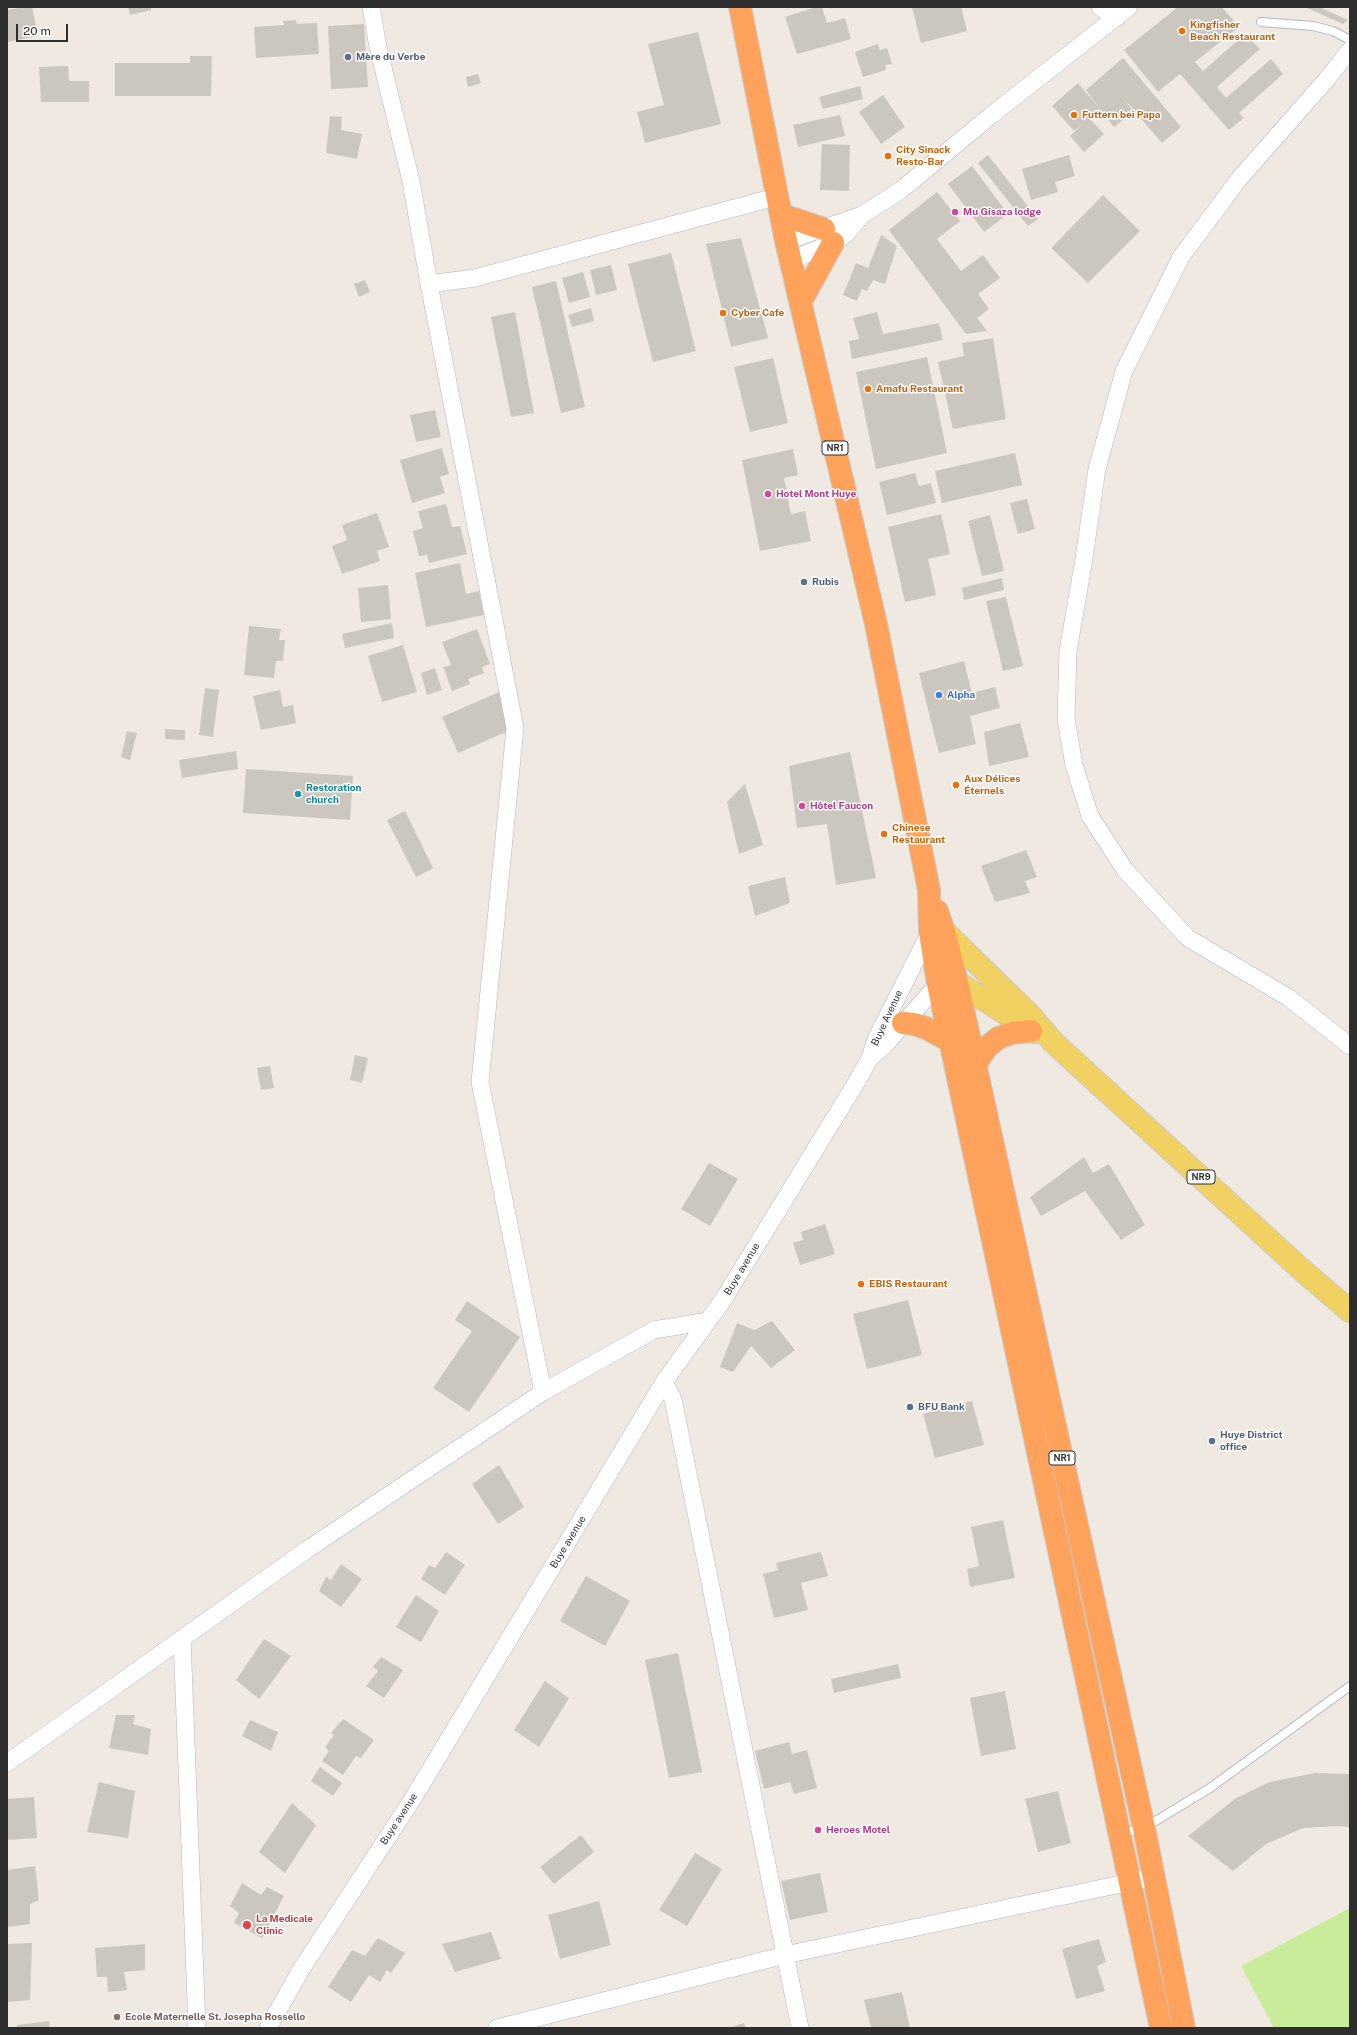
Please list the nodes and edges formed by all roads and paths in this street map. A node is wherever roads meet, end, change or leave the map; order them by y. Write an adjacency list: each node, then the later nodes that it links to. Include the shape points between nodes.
1 (371, 7): 11 (street, via 378,47 411,181)
2 (740, 7): 8 (highway, NR1)
3 (1100, 7): 4 (street)
4 (1123, 13): 9 (street, via 989,117 901,190)
5 (1261, 22): 6 (lane, via 1313,26 1333,31)
6 (1350, 40)
7 (1350, 50): 19 (street, via 1239,179 1181,257 1124,371 1097,469 1068,651 1066,719 1074,764 1090,816 1125,870 1188,938 1288,998)
8 (780, 205): 9 (highway); 10 (highway, NR1); 11 (street, via 475,278)
9 (829, 236): 10 (street); 12 (highway)
10 (789, 251): 12 (highway, NR1)
11 (429, 284): 26 (street, via 515,728 480,1082)
12 (801, 301): 13 (highway, NR1, via 876,624)
13 (937, 932): 14 (highway, NR1); 18 (main road, NR9, via 1031,1016); 20 (street, Buye Avenue, via 876,1039)
14 (947, 983): 15 (street, Buye Avenue); 16 (main road, NR9); 17 (highway, NR1); 21 (highway, NR1)
15 (903, 1023): 17 (highway, via 926,1028); 20 (street, Buye Avenue)
16 (1031, 1031): 18 (main road, NR9); 21 (highway, via 998,1038 986,1048)
17 (950, 1041): 22 (highway, NR1)
18 (1053, 1042): 23 (main road, NR9)
19 (1350, 1046)
20 (870, 1058): 24 (street, Buye avenue)
21 (975, 1065): 22 (highway, NR1)
22 (986, 1161): 30 (highway, NR1); 31 (highway, NR1)
23 (1350, 1311)
24 (708, 1321): 25 (street, Buye avenue); 26 (street, via 654,1330)
25 (664, 1382): 34 (street, via 673,1399); 36 (street, Buye avenue, via 412,1800 302,1968)
26 (543, 1392): 27 (street, via 308,1549)
27 (182, 1638): 29 (street); 35 (street)
28 (1350, 1686): 30 (lane, via 1210,1788)
29 (7, 1762)
30 (1144, 1828): 31 (lane); 32 (highway, NR1)
31 (1120, 1834): 33 (highway, NR1)
32 (1154, 1877): 33 (street); 40 (highway, NR1)
33 (1130, 1882): 34 (street); 39 (highway, NR1)
34 (786, 1955): 37 (street); 38 (street)
35 (197, 2028)
36 (268, 2028)
37 (497, 2028)
38 (800, 2028)
39 (1161, 2028)
40 (1184, 2028)

